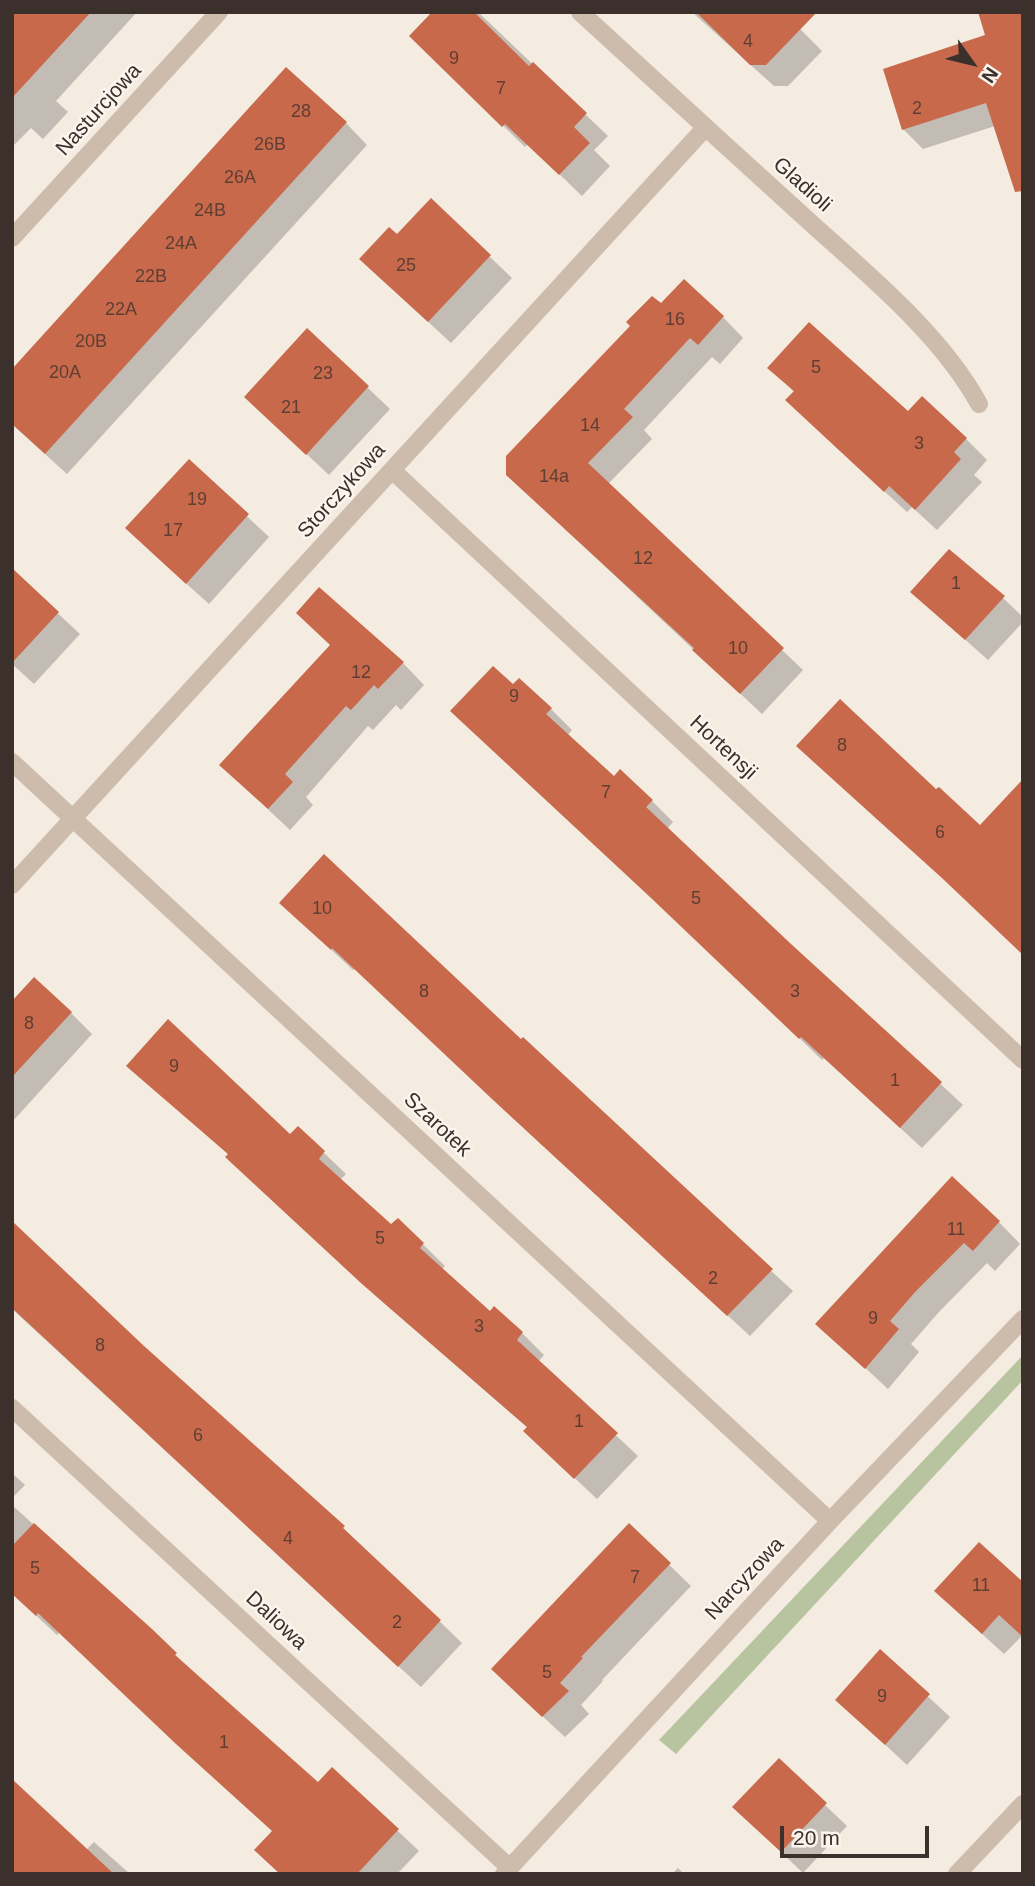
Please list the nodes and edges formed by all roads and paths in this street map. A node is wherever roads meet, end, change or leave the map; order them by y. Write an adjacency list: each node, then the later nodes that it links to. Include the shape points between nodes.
1 (219, 12): 4 (street, Nasturcjowa)
2 (580, 12): 3 (street, Gladioli)
3 (705, 128): 5 (street, Gladioli, via 942,347); 6 (street, Storczykowa)
4 (12, 238)
5 (979, 404)
6 (393, 470): 8 (street, Storczykowa); 10 (street, Hortensji)
7 (12, 762): 8 (street, Szarotek)
8 (74, 818): 9 (street, Storczykowa); 13 (street, Szarotek)
9 (12, 886)
10 (1023, 1060)
11 (1023, 1319): 13 (street, Narcyzowa)
12 (12, 1408): 15 (street, Daliowa)
13 (830, 1521): 15 (street, Narcyzowa)
14 (1023, 1804): 16 (street)
15 (507, 1871)
16 (957, 1874)

